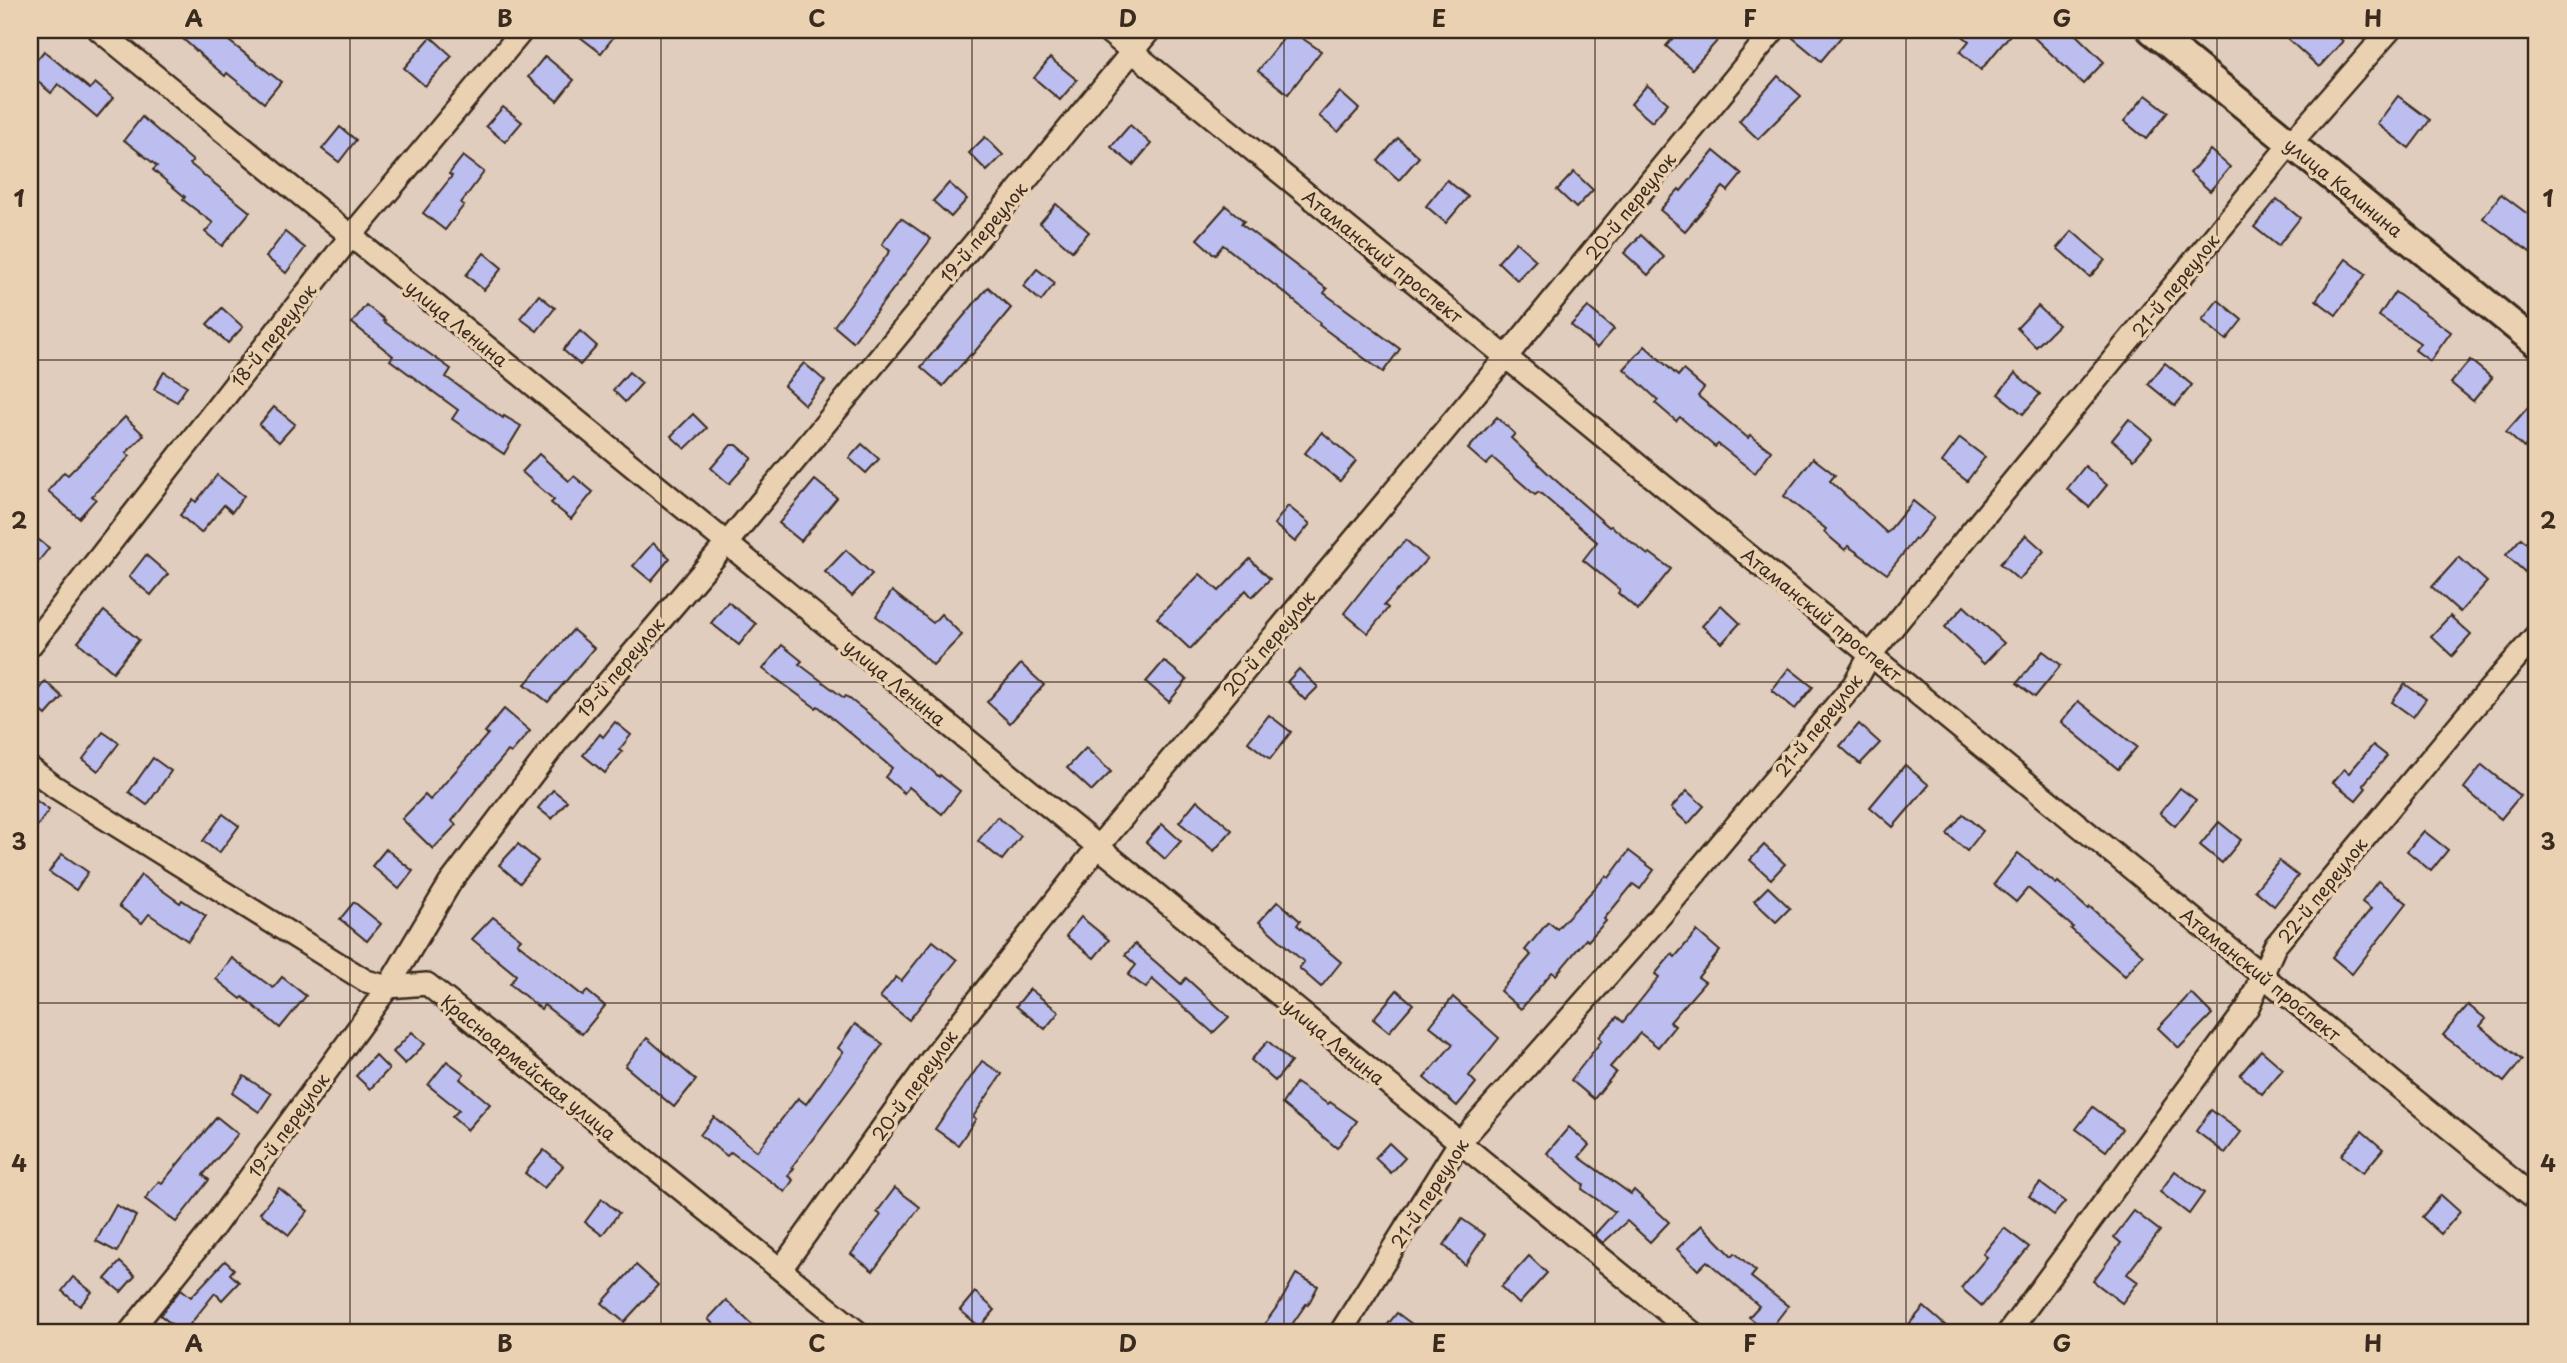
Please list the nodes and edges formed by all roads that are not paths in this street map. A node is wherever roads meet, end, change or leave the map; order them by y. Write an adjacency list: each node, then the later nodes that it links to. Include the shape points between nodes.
1 (99, 30): 10 (street, улица Ленина)
2 (523, 30): 10 (street, 18-й переулок)
3 (1106, 30): 8 (street, Атаманский проспект)
4 (1150, 30): 8 (street, 19-й переулок)
5 (1774, 30): 12 (street, 20-й переулок)
6 (2151, 30): 9 (main road, улица Калинина)
7 (2390, 30): 9 (street, 21-й переулок)
8 (1133, 51): 12 (street, Атаманский проспект); 13 (street, 19-й переулок)
9 (2291, 143): 11 (main road, улица Калинина); 16 (street, 21-й переулок)
10 (351, 236): 13 (street, улица Ленина); 15 (street, 18-й переулок)
11 (2537, 344)
12 (1507, 356): 16 (street, Атаманский проспект); 18 (street, 20-й переулок)
13 (726, 544): 18 (street, улица Ленина); 20 (street, 19-й переулок, via 556,743 450,883)
14 (2537, 634): 19 (street, 22-й переулок, via 2275,946)
15 (30, 646)
16 (1871, 654): 19 (street, Атаманский проспект); 21 (street, 21-й переулок, via 1854,684 1661,915)
17 (30, 768): 20 (street, Красноармейская улица, via 341,967)
18 (1098, 847): 21 (street, улица Ленина); 23 (street, 20-й переулок, via 933,1057)
19 (2263, 976): 22 (street, Атаманский проспект); 28 (street, 22-й переулок, via 2248,1007)
20 (388, 987): 23 (street, Красноармейская улица, via 427,984); 24 (street, 19-й переулок, via 211,1231)
21 (1460, 1143): 26 (street, 21-й переулок); 27 (street, улица Ленина)
22 (2537, 1200)
23 (781, 1269): 25 (street, Красноармейская улица)
24 (129, 1333)
25 (859, 1333)
26 (1340, 1333)
27 (1693, 1333)
28 (2008, 1333)

